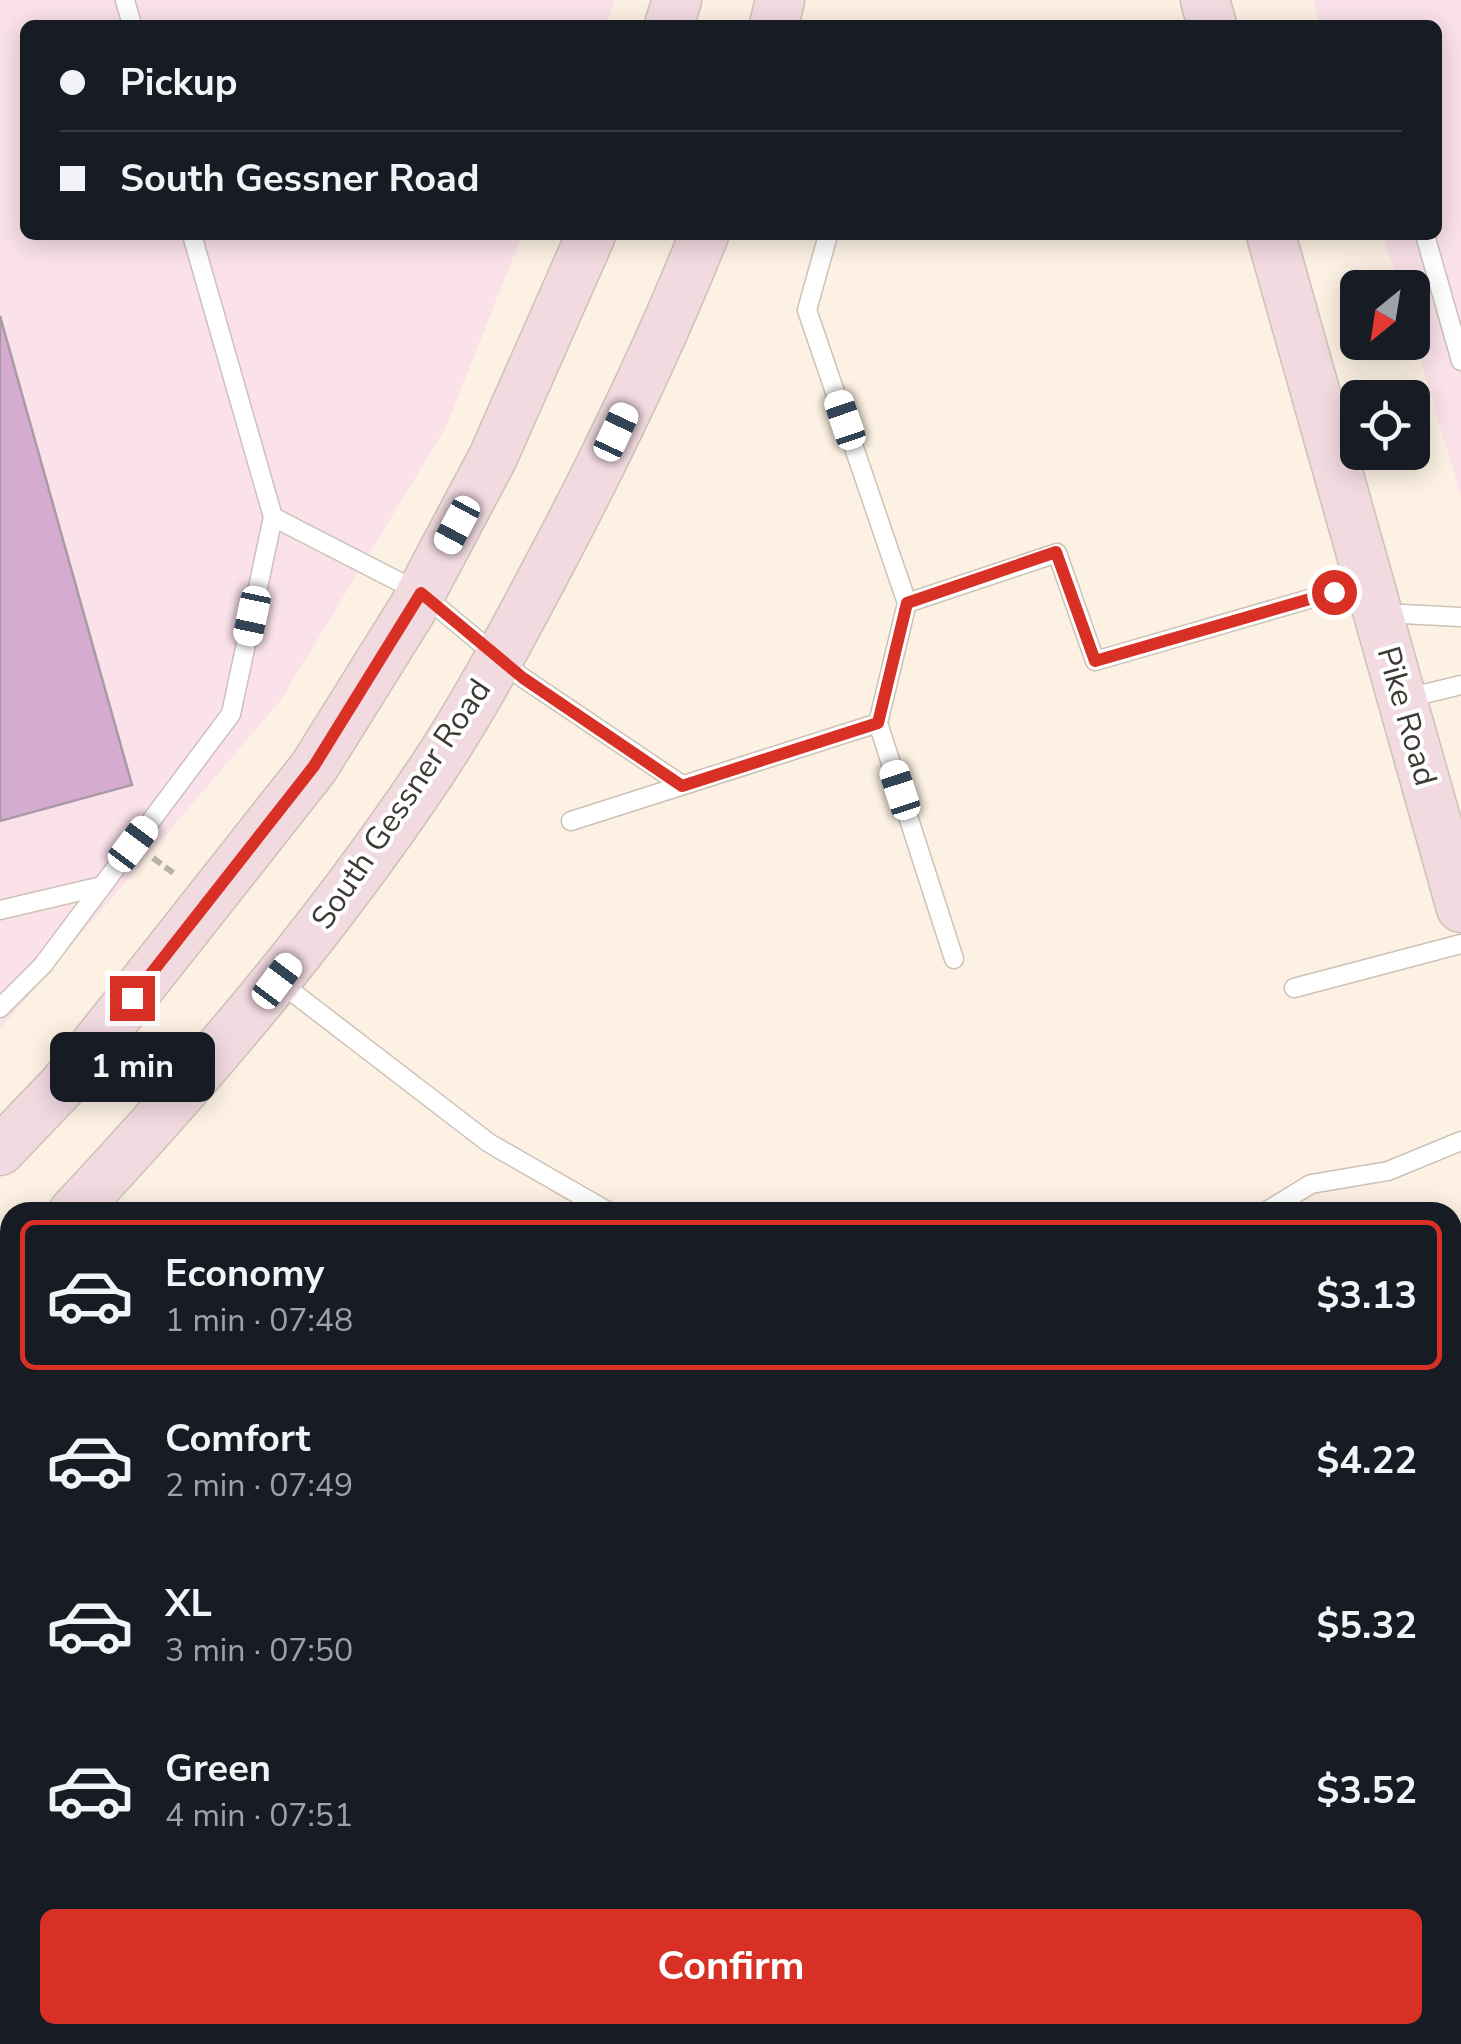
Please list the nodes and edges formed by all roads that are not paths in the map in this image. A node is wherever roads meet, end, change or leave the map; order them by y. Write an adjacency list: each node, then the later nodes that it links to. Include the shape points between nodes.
1 (193, 240): 8 (lane)
2 (589, 240): 9 (main road, via 493,457)
3 (702, 240): 13 (main road, South Gessner Road, via 602,464)
4 (827, 240): 11 (lane, via 807,310)
5 (1272, 240): 10 (main road, Pike Road)
6 (1425, 240): 7 (lane)
7 (1461, 361)
8 (273, 517): 9 (lane); 19 (lane, via 231,714)
9 (421, 593): 13 (lane); 28 (main road, via 314,766 63,1086)
10 (1373, 597): 11 (lane, via 1095,661 1056,552); 12 (lane); 15 (main road, Pike Road)
11 (907, 603): 16 (lane)
12 (1461, 616)
13 (499, 659): 17 (lane); 24 (main road, South Gessner Road, via 430,772)
14 (1461, 685): 15 (lane)
15 (1402, 700): 20 (main road, Pike Road)
16 (878, 723): 17 (lane); 23 (lane)
17 (682, 786): 18 (lane)
18 (571, 821)
19 (102, 886): 21 (lane); 26 (lane)
20 (1461, 908)
21 (0, 910)
22 (1461, 944): 25 (lane)
23 (954, 959)
24 (277, 981): 29 (main road, South Gessner Road); 30 (lane, via 489,1143)
25 (1294, 988)
26 (0, 1008)
27 (1461, 1140): 31 (lane, via 1388,1171 1310,1184)
28 (0, 1151)
29 (82, 1202)
30 (591, 1202)
31 (1282, 1202)

